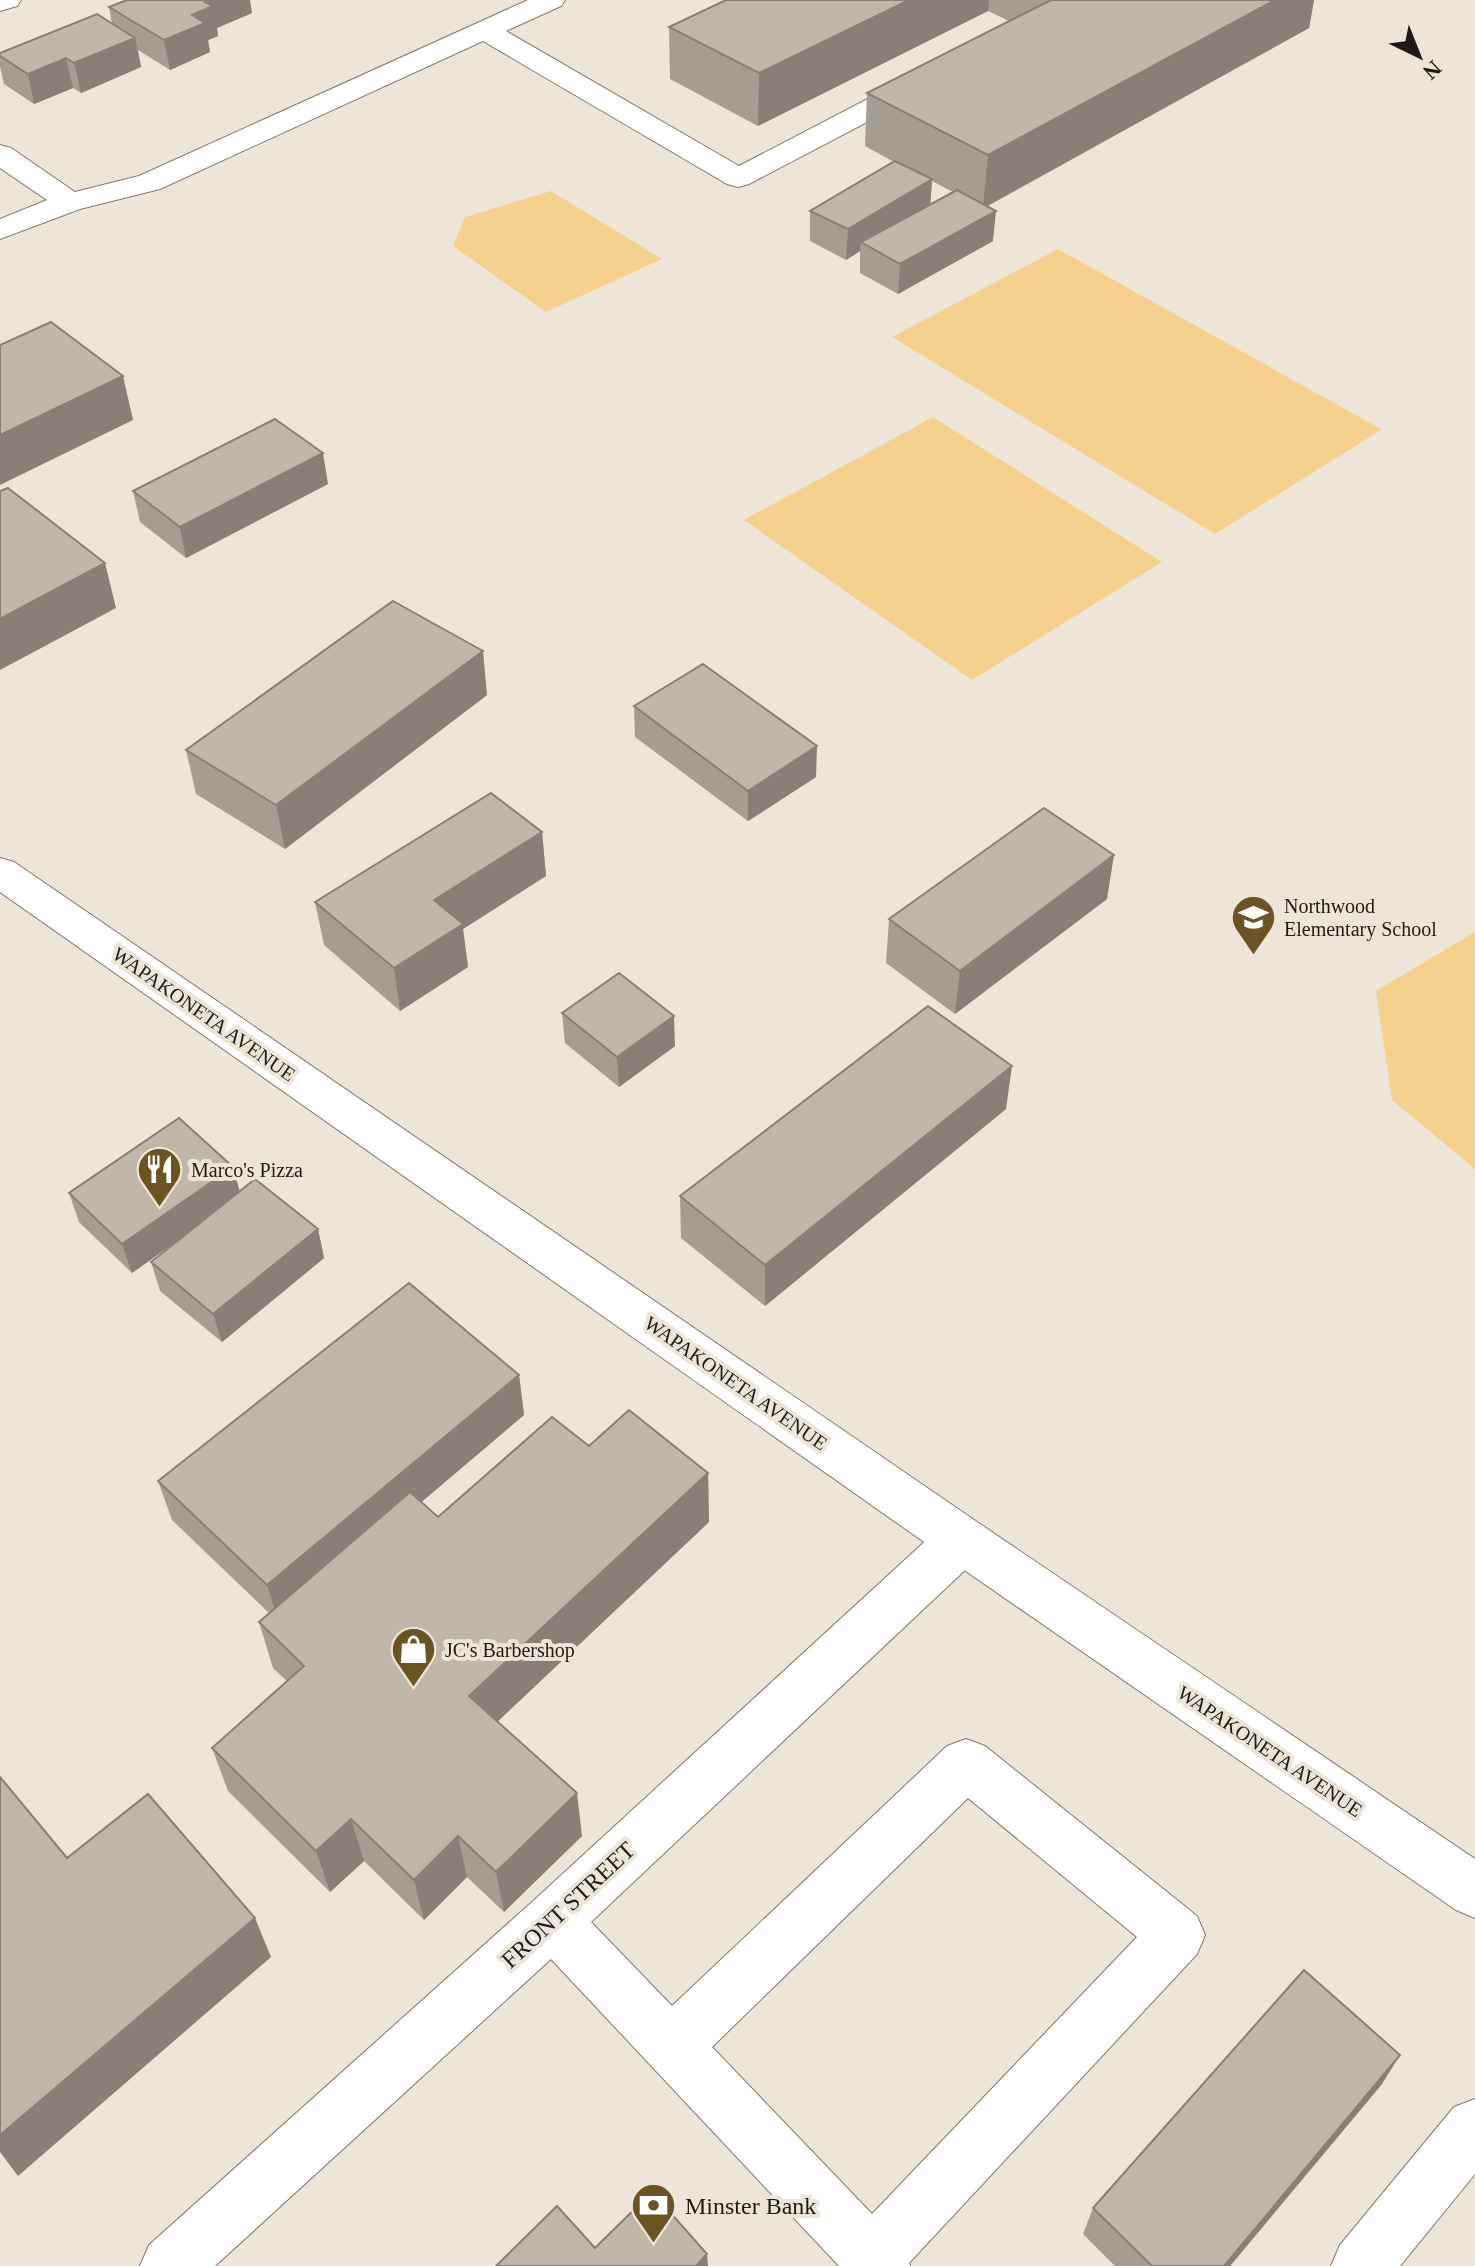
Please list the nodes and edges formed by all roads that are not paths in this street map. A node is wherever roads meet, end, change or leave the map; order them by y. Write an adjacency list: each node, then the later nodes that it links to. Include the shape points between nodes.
1 (7, 0): 3 (main road)
2 (551, 0): 4 (main road)
3 (0, 3)
4 (484, 30): 5 (main road, via 738,178); 7 (main road, via 149,183)
5 (942, 71)
6 (0, 154): 7 (main road)
7 (70, 202): 8 (main road)
8 (0, 230)
9 (0, 872): 10 (main road, WAPAKONETA AVENUE)
10 (962, 1540): 11 (main road, WAPAKONETA AVENUE); 12 (main road, FRONT STREET)
11 (1475, 1891)
12 (552, 1921): 13 (main road); 16 (main road, FRONT STREET)
13 (672, 2046): 15 (main road); 15 (main road, via 966,1764 1177,1935)
14 (1475, 2128): 17 (main road)
15 (876, 2262)
16 (170, 2266)
17 (1361, 2266)

